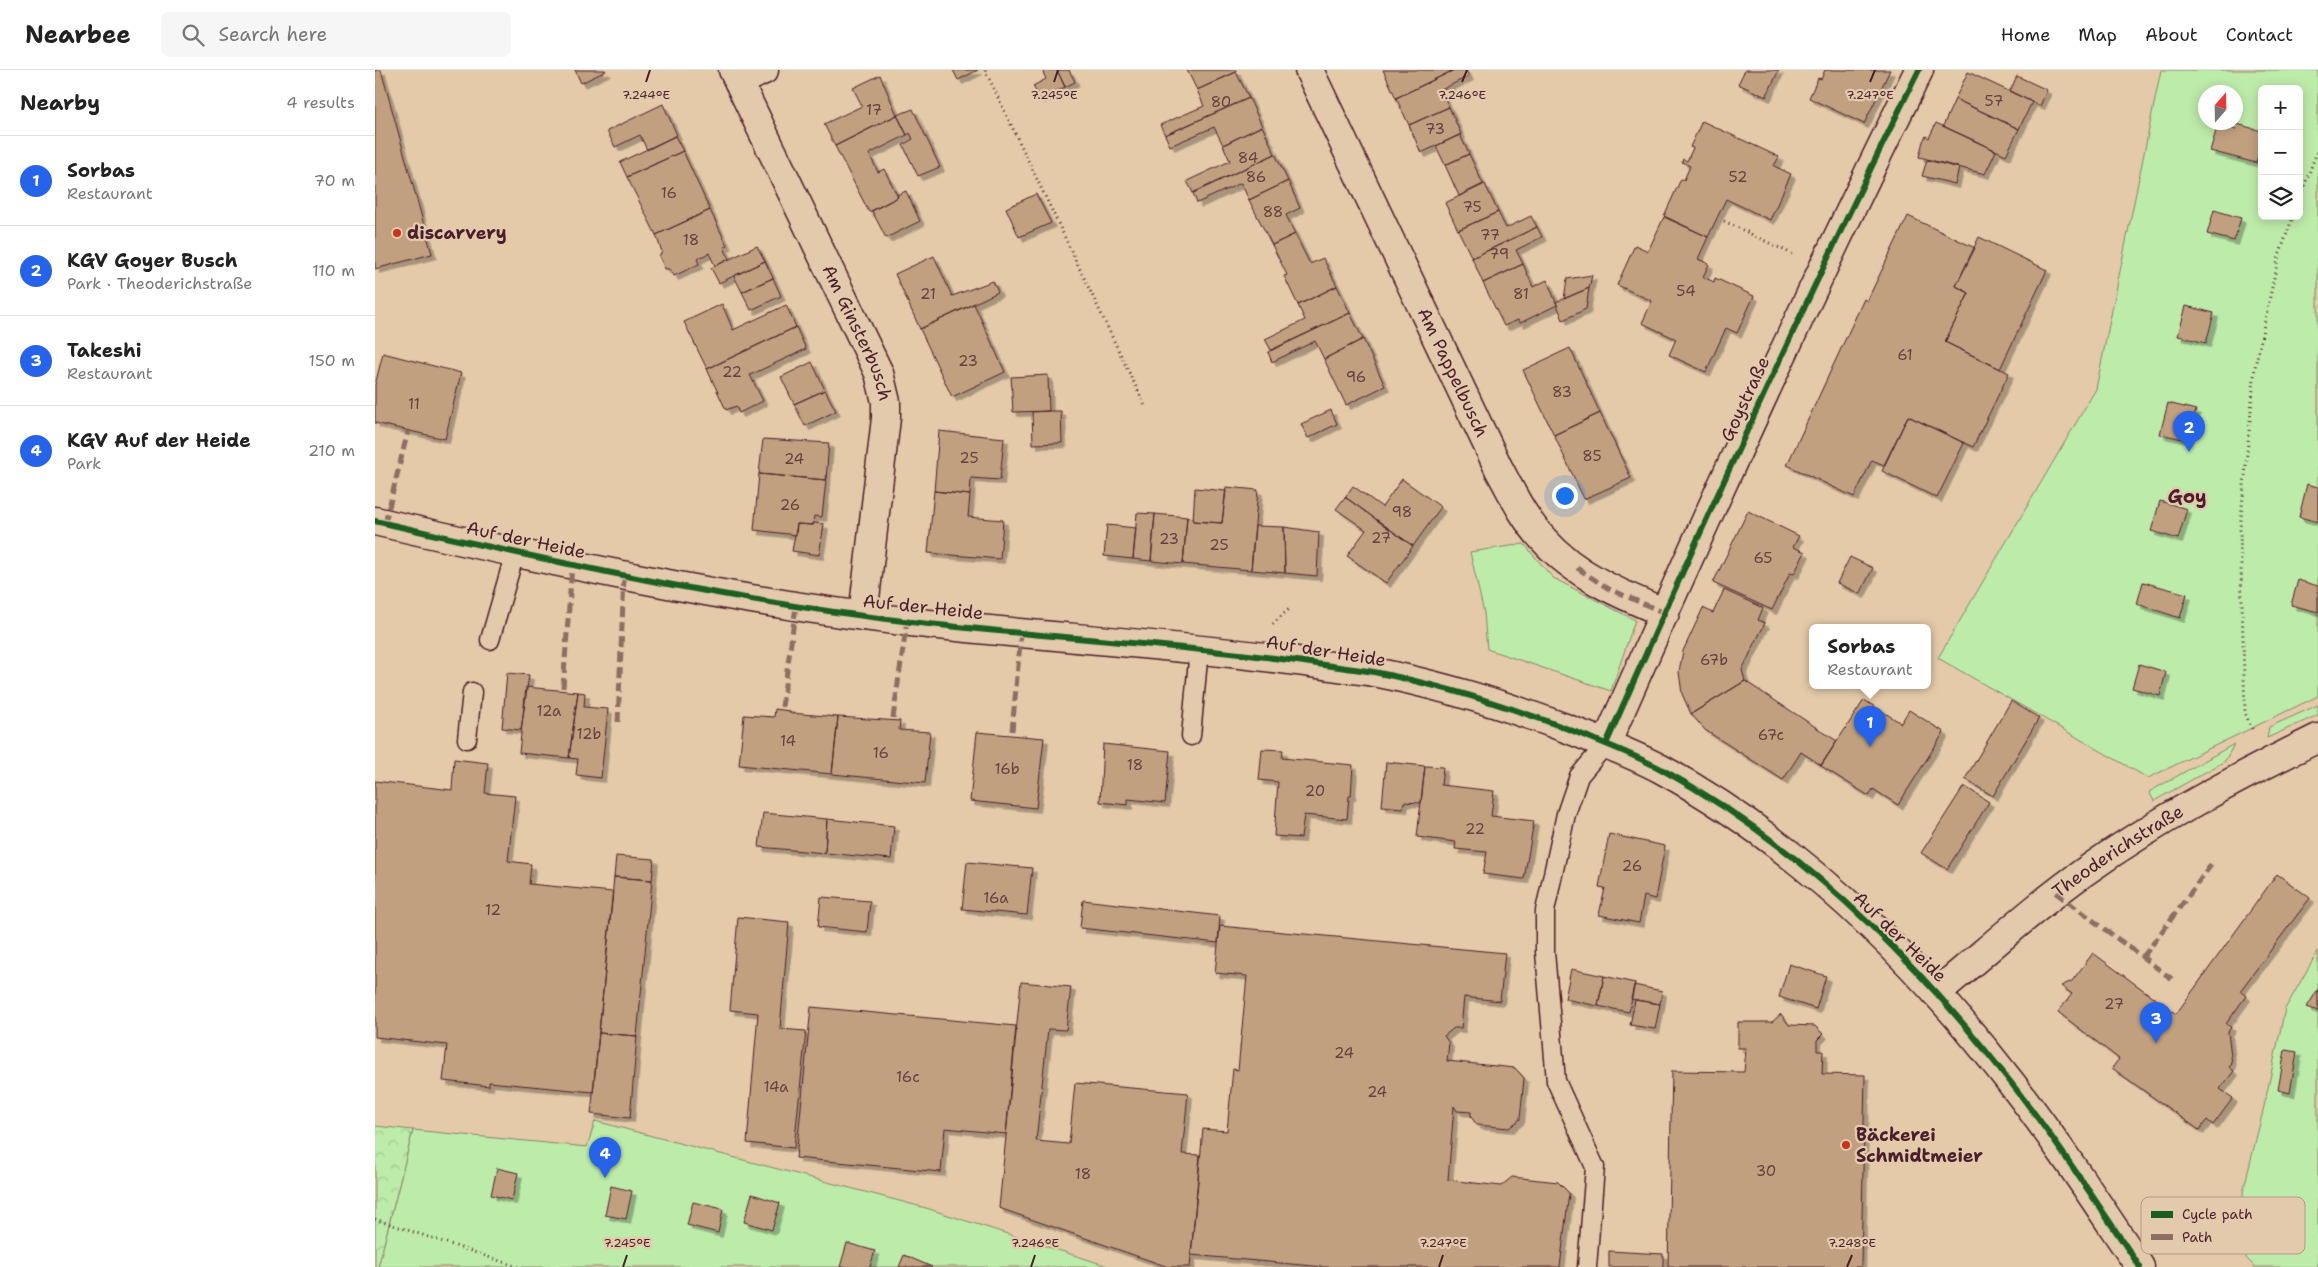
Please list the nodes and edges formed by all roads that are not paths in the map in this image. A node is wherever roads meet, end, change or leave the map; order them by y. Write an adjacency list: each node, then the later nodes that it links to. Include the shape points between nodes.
1 (764, 70): 4 (street)
2 (1309, 70): 7 (street, Am Pappelbusch, via 1521,509 1544,541 1577,568 1609,589)
3 (1919, 70): 7 (street, Goystraße, via 1822,269)
4 (736, 76): 8 (street, Am Ginsterbusch, via 879,373 886,402)
5 (375, 521): 6 (street, Auf der Heide)
6 (515, 553): 8 (street, Auf der Heide, via 726,595); 9 (lane)
7 (1665, 613): 15 (street, Goystraße)
8 (863, 616): 10 (street, Auf der Heide)
9 (490, 640)
10 (1199, 649): 12 (lane); 15 (street, Auf der Heide, via 1375,672 1516,710)
11 (472, 692): 14 (lane)
12 (1191, 736)
13 (2318, 738): 16 (street, Theoderichstraße, via 2240,777 2088,869)
14 (467, 740)
15 (1606, 744): 16 (street, Auf der Heide, via 1661,769 1752,828 1862,919); 17 (lane, via 1579,776 1566,814 1545,911 1545,952 1556,1080 1595,1167)
16 (1936, 993): 18 (street, Auf der Heide, via 2012,1084)
17 (1587, 1267)
18 (2139, 1267)

